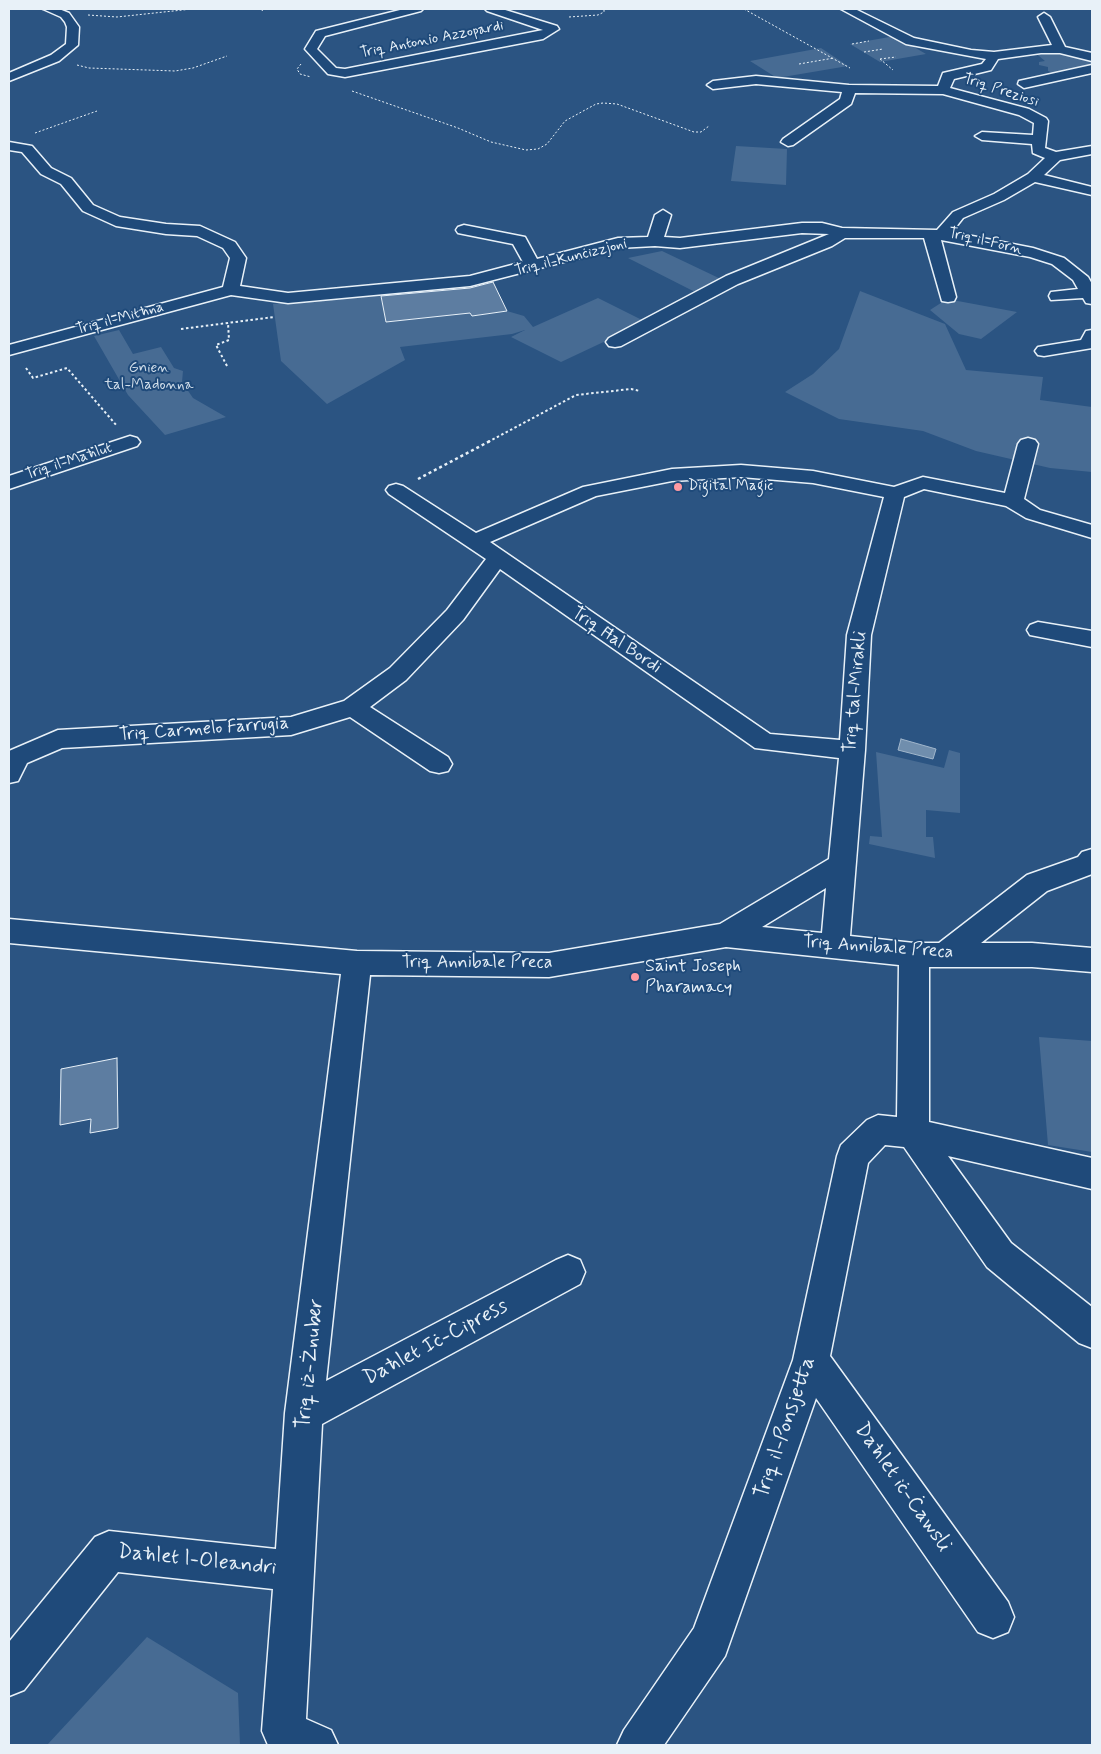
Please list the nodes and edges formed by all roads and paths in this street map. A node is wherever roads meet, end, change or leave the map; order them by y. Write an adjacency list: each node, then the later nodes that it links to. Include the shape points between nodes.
1 (49, 9): 8 (street)
2 (192, 9): 8 (path, via 117,17 79,13)
3 (417, 9): 11 (street, via 320,34)
4 (491, 9): 11 (street, Triq Antonio Azzopardi, via 553,29 543,35 345,73 332,71)
5 (604, 9): 9 (path, via 598,15)
6 (744, 9): 18 (path)
7 (847, 9): 16 (street, via 910,41)
8 (66, 15): 15 (street, via 73,27 72,45)
9 (566, 17)
10 (1044, 17): 12 (street)
11 (311, 48): 21 (path, via 297,69 300,74)
12 (1060, 49): 14 (street); 16 (street, via 1041,49)
13 (227, 56): 15 (path, via 175,71 89,68)
14 (1092, 57)
15 (55, 60): 17 (path); 20 (street)
16 (990, 61): 22 (street, via 1006,75); 27 (street, Triq Preziosi, via 948,76)
17 (120, 68)
18 (847, 68)
19 (1092, 69): 22 (street)
20 (9, 77)
21 (316, 78)
22 (1024, 84): 31 (street)
23 (713, 85): 24 (street, via 756,80)
24 (810, 85): 26 (street); 28 (street, via 802,90)
25 (346, 88): 34 (path, via 491,142 526,150 542,146 566,122 603,103 617,104 694,132 701,132)
26 (849, 89): 27 (street); 33 (street, via 846,101)
27 (944, 90): 29 (street); 31 (street, Triq Preziosi)
28 (773, 96)
29 (915, 105)
30 (97, 112): 35 (path)
31 (1024, 112): 37 (street, Triq Preziosi, via 1041,121)
32 (802, 117): 33 (street)
33 (819, 122): 38 (street)
34 (709, 126)
35 (32, 134)
36 (982, 136): 37 (street)
37 (1039, 140): 41 (street, via 1038,150)
38 (788, 142)
39 (9, 146): 50 (street, via 27,149 46,172 66,181 88,208 116,221 200,231 229,245 238,258)
40 (1089, 148): 41 (street, Triq il-Forn)
41 (1055, 157): 42 (street, Triq il-Forn)
42 (1036, 173): 43 (street); 43 (street, via 1068,186); 47 (street, Triq il-Forn, via 998,197 958,215)
43 (1091, 184)
44 (663, 215): 48 (street)
45 (464, 230): 49 (street, via 520,240)
46 (842, 233): 47 (street, Triq il-Kunċizzjoni); 48 (street, Triq il-Kunċizzjoni, via 802,228 680,243); 58 (street, via 732,280)
47 (936, 234): 52 (street, Triq il-Forn, via 1058,261 1080,278); 53 (street)
48 (655, 241): 49 (street, Triq il-Kunċizzjoni, via 618,244)
49 (533, 266): 50 (street, Triq il-Kunċizzjoni, via 470,281 288,298)
50 (231, 290): 59 (street, Triq il-Mitħna)
51 (1057, 296): 52 (street)
52 (1090, 296)
53 (948, 297)
54 (276, 317): 55 (path)
55 (228, 323): 56 (path); 61 (path, via 229,340 216,345)
56 (181, 329)
57 (1092, 336): 60 (street, via 1087,344)
58 (615, 342)
59 (9, 350)
60 (1044, 351)
61 (227, 366)
62 (26, 368): 64 (path, via 33,378 67,368)
63 (640, 391): 67 (path, via 631,389 576,395)
64 (130, 442): 66 (street, Triq il-Maħlut)
65 (1028, 444): 69 (street)
66 (9, 482)
67 (396, 490): 71 (street, Triq Ħal Bordi)
68 (895, 493): 69 (street, via 923,483); 71 (street, via 813,477 741,471 672,475 590,491); 76 (street, Triq tal-Mirakli, via 859,635)
69 (1013, 501): 70 (street, via 1033,514)
70 (1092, 532)
71 (474, 541): 72 (street, Triq Ħal Bordi)
72 (497, 559): 75 (street, Triq Carmelo Farrugia, via 455,615 398,674); 76 (street, Triq Ħal Bordi, via 764,742)
73 (1038, 630): 74 (street)
74 (1092, 639)
75 (353, 708): 77 (street); 78 (street, Triq Carmelo Farrugia, via 291,726 58,739 18,757)
76 (852, 750): 80 (street, Triq tal-Mirakli)
77 (439, 764)
78 (9, 774)
79 (1092, 859): 84 (street, via 1088,865 1037,883)
80 (842, 865): 82 (street); 83 (street, Triq tal-Mirakli)
81 (9, 931): 87 (street, Triq Annibale Preca)
82 (726, 935): 83 (street, Triq Annibale Preca); 87 (street, Triq Annibale Preca, via 550,965)
83 (835, 948): 85 (street, Triq Annibale Preca)
84 (947, 953): 85 (street, Triq Annibale Preca); 86 (street, Triq Annibale Preca)
85 (914, 954): 88 (street)
86 (1092, 960)
87 (357, 963): 93 (street, Triq iż-Żnuber)
88 (913, 1134): 89 (street); 91 (street, via 999,1255); 92 (street, Triq il-Ponsjetta, via 878,1130 853,1156)
89 (1092, 1173)
90 (568, 1272): 93 (street, Daħlet Iċ-Ċipress)
91 (1092, 1330)
92 (812, 1360): 95 (street, Daħlet iċ-Ċawsli); 98 (street, Triq il-Ponsjetta, via 710,1641)
93 (304, 1413): 94 (street, Triq iż-Żnuber)
94 (294, 1571): 96 (street, Daħlet l-Oleandri, via 109,1551); 97 (street, Triq iż-Żnuber, via 284,1731)
95 (993, 1617)
96 (9, 1675)
97 (316, 1745)
98 (639, 1745)

